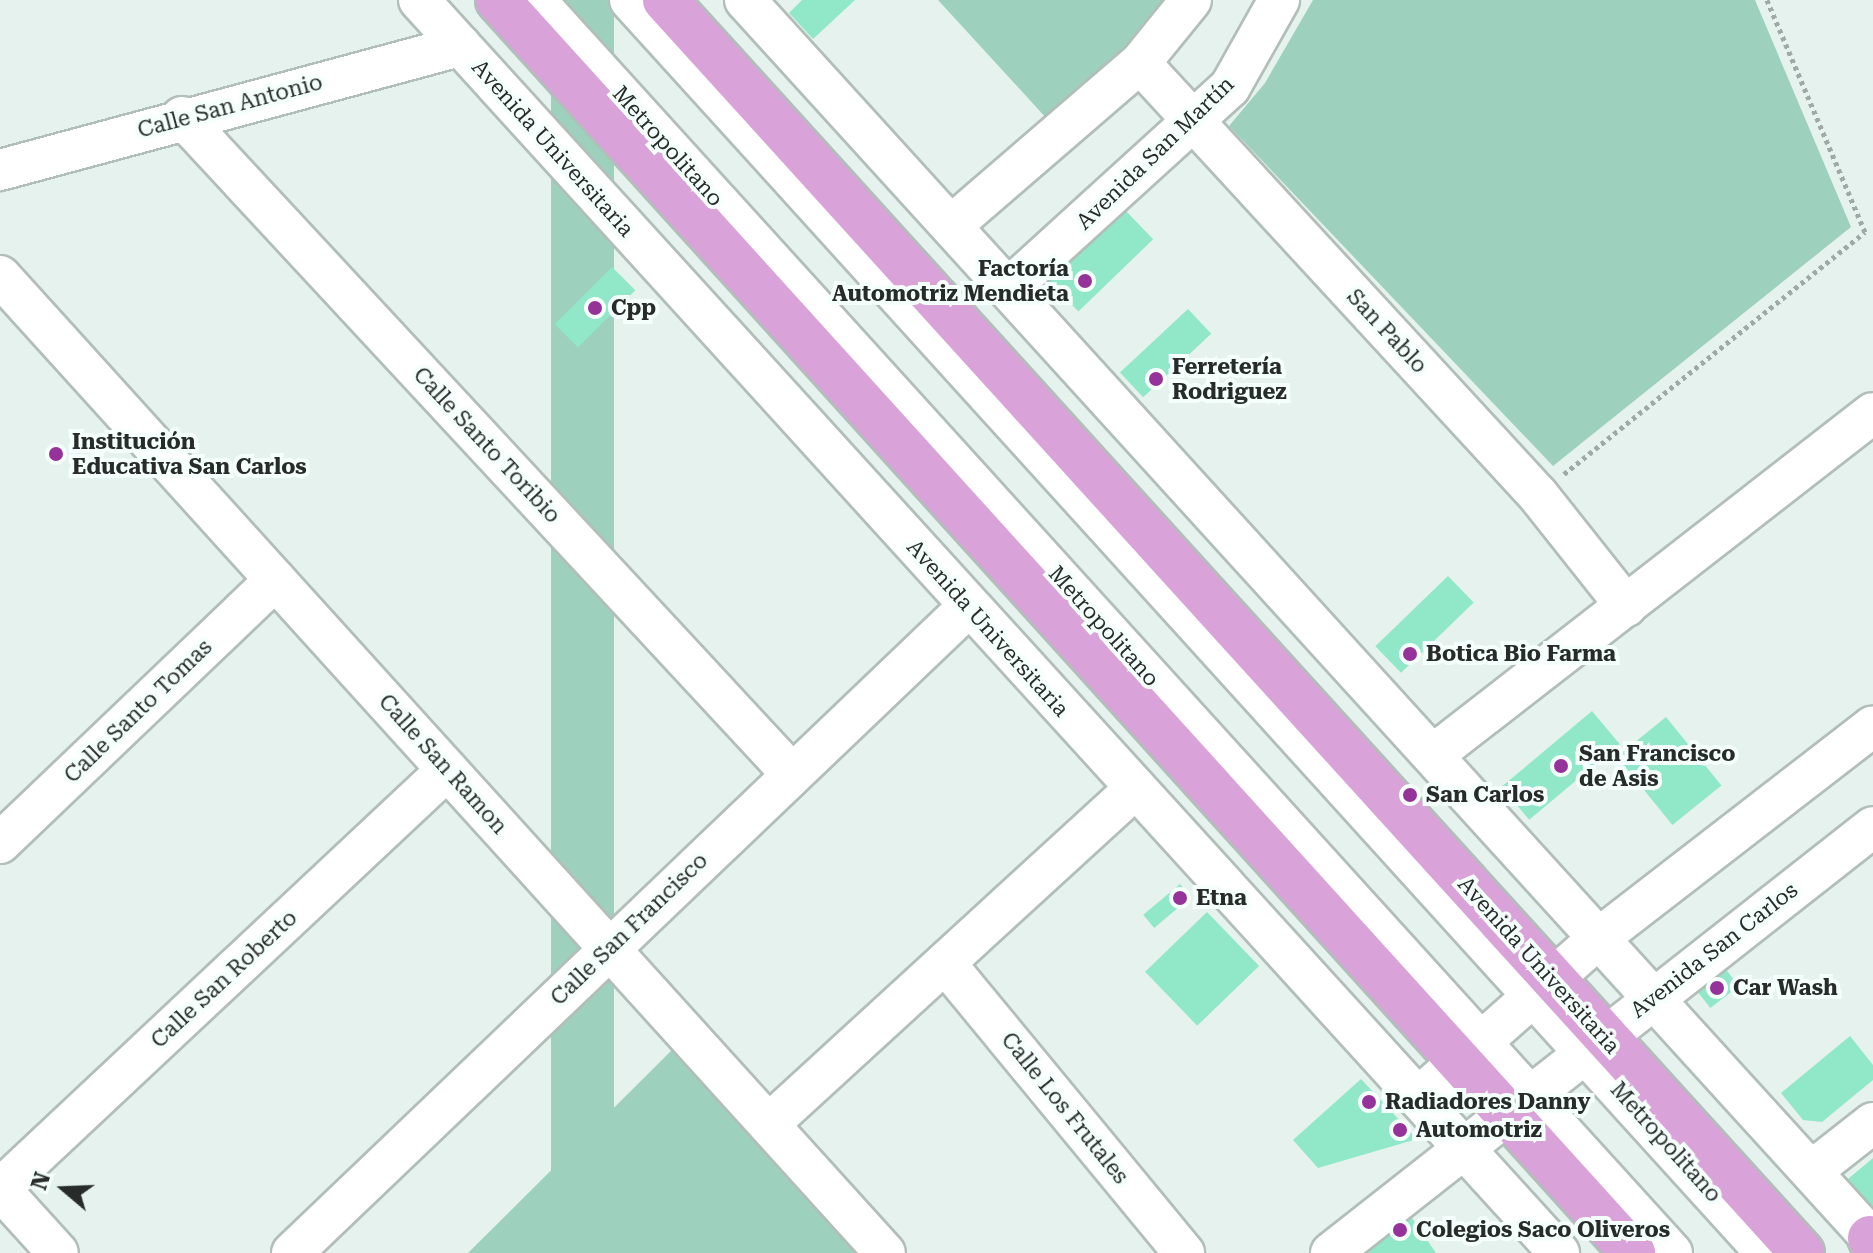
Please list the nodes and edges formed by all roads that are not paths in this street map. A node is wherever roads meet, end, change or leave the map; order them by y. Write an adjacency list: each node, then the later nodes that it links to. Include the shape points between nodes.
1 (419, 0): 9 (street, Avenida Universitaria)
2 (498, 0): 34 (main road)
3 (535, 0): 34 (street, Metropolitano)
4 (630, 0): 31 (street)
5 (665, 0): 31 (main road, Avenida Universitaria)
6 (745, 0): 14 (street)
7 (1191, 0): 10 (street)
8 (1279, 0): 12 (street, Avenida San Martín, via 1230,87)
9 (461, 46): 11 (street, Calle San Antonio); 20 (street, Avenida Universitaria)
10 (1140, 63): 12 (street, San Pablo); 14 (street)
11 (182, 117): 13 (street, Calle San Antonio); 24 (street, Calle Santo Toribio)
12 (1194, 122): 16 (street, Avenida San Martín); 19 (street, San Pablo, via 1538,495)
13 (0, 170)
14 (951, 226): 16 (street)
15 (0, 276): 18 (street, Calle San Ramon)
16 (1008, 289): 22 (street)
17 (1873, 413): 19 (street)
18 (275, 580): 23 (street, Calle San Ramon); 26 (street, Calle Santo Tomas)
19 (1626, 606): 22 (street)
20 (968, 607): 24 (street, Calle San Francisco); 25 (street, Avenida Universitaria)
21 (1873, 726): 28 (street)
22 (1433, 755): 28 (street)
23 (447, 770): 29 (street, Calle San Ramon); 41 (street, Calle San Roberto)
24 (791, 773): 29 (street, Calle San Francisco)
25 (1135, 789): 30 (street); 35 (street, Avenida Universitaria)
26 (6, 824)
27 (1873, 827): 32 (street, Avenida San Carlos)
28 (1599, 938): 31 (street); 32 (street)
29 (609, 948): 38 (street, Calle San Ramon); 44 (street, Calle San Francisco)
30 (945, 963): 38 (street); 46 (street, Calle Los Frutales)
31 (1543, 987): 33 (main road, Avenida Universitaria); 34 (street)
32 (1654, 997): 33 (street, Avenida San Carlos); 40 (street)
33 (1594, 1043): 36 (street, Avenida San Carlos); 51 (street, Metropolitano); 52 (main road, Avenida Universitaria)
34 (1470, 1052): 35 (street); 36 (main road)
35 (1419, 1097): 39 (street, Avenida Universitaria)
36 (1518, 1104): 39 (street, Avenida San Carlos); 49 (main road); 50 (street)
37 (1873, 1123): 40 (street)
38 (769, 1124): 45 (street, Calle San Ramon)
39 (1463, 1148): 47 (street, Avenida San Carlos); 48 (street, Avenida Universitaria)
40 (1813, 1170): 42 (street)
41 (0, 1189): 43 (street)
42 (1872, 1240)
43 (58, 1253)
44 (292, 1253)
45 (885, 1253)
46 (1184, 1253)
47 (1331, 1253)
48 (1559, 1253)
49 (1633, 1253)
50 (1672, 1253)
51 (1766, 1253)
52 (1802, 1253)

